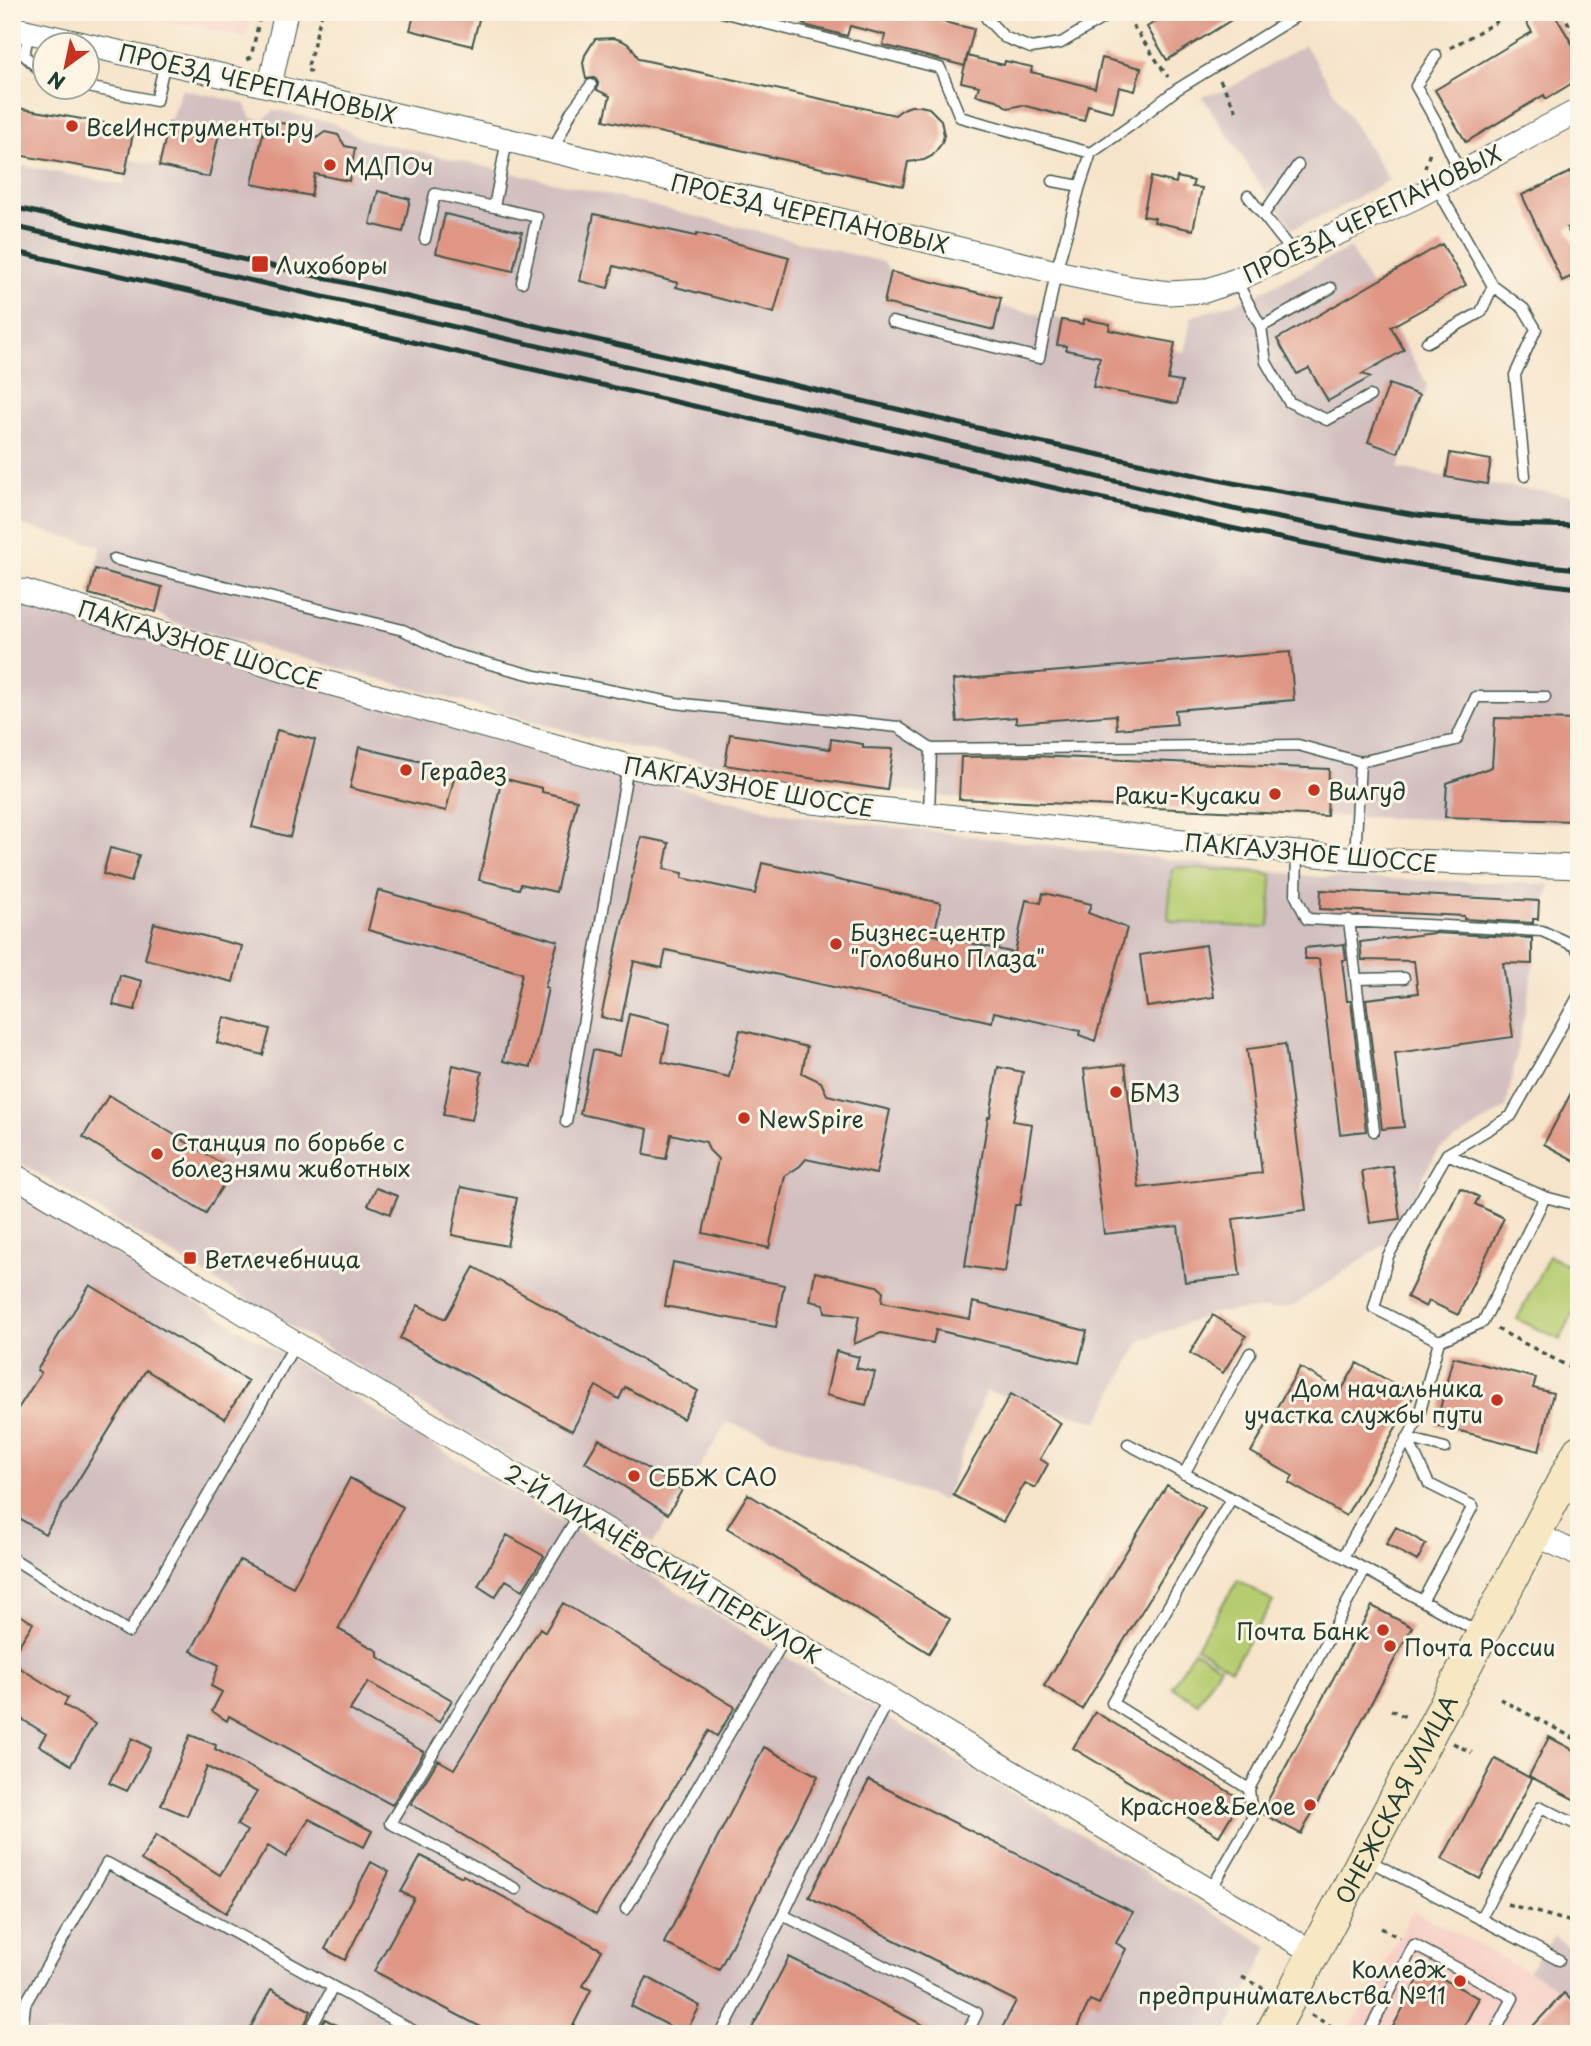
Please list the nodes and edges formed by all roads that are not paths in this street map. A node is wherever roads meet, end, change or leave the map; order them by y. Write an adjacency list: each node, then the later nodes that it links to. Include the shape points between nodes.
1 (286, 12): 10 (street)
2 (722, 12): 16 (lane, via 940,68 960,117)
3 (984, 12): 4 (lane, via 1004,37 1031,48 1061,43)
4 (1113, 12)
5 (1303, 12): 16 (lane, via 1176,90)
6 (21, 30): 8 (street, ПРОЕЗД ЧЕРЕПАНОВЫХ); 9 (lane, via 24,55)
7 (1436, 55): 18 (lane, via 1416,86)
8 (165, 62): 10 (street, ПРОЕЗД ЧЕРЕПАНОВЫХ); 12 (lane, via 156,101)
9 (32, 63)
10 (270, 85): 14 (street, ПРОЕЗД ЧЕРЕПАНОВЫХ)
11 (591, 85): 15 (lane, via 571,112)
12 (102, 90)
13 (1579, 110): 18 (street, ПРОЕЗД ЧЕРЕПАНОВЫХ)
14 (507, 140): 15 (street, ПРОЕЗД ЧЕРЕПАНОВЫХ); 23 (lane)
15 (553, 151): 27 (street, ПРОЕЗД ЧЕРЕПАНОВЫХ)
16 (1091, 153): 20 (lane)
17 (1298, 165): 24 (lane)
18 (1460, 173): 21 (street, ПРОЕЗД ЧЕРЕПАНОВЫХ)
19 (1053, 181): 20 (lane)
20 (1080, 186): 27 (lane)
21 (1436, 186): 26 (street, ПРОЕЗД ЧЕРЕПАНОВЫХ); 30 (lane)
22 (1248, 196): 24 (lane)
23 (494, 207): 25 (lane, via 435,194); 29 (lane, via 537,217)
24 (1263, 215): 26 (lane)
25 (425, 239)
26 (1294, 254): 28 (street, ПРОЕЗД ЧЕРЕПАНОВЫХ)
27 (1056, 272): 28 (street, ПРОЕЗД ЧЕРЕПАНОВЫХ, via 1169,293 1205,290); 32 (lane, via 1039,358)
28 (1236, 280): 33 (lane)
29 (522, 282)
30 (1493, 286): 34 (lane, via 1481,312); 36 (lane, via 1524,309 1536,328 1515,375)
31 (1331, 288): 33 (lane)
32 (892, 322)
33 (1261, 327): 35 (lane, via 1266,362 1289,402 1327,419)
34 (1427, 342)
35 (1370, 396)
36 (1525, 476)
37 (114, 559): 40 (lane, via 403,630 449,653 536,676 675,703 898,727)
38 (18, 589): 42 (street, ПАКГАУЗНОЕ ШОССЕ, via 296,674)
39 (1545, 697): 41 (lane, via 1476,697 1456,740)
40 (931, 748): 41 (lane, via 1298,745); 43 (lane)
41 (1360, 762): 45 (lane)
42 (628, 766): 43 (street, ПАКГАУЗНОЕ ШОССЕ, via 803,800); 52 (lane)
43 (929, 815): 44 (street, ПАКГАУЗНОЕ ШОССЕ)
44 (1297, 854): 45 (street, ПАКГАУЗНОЕ ШОССЕ); 47 (lane, via 1296,896 1307,919)
45 (1354, 859): 46 (street, ПАКГАУЗНОЕ ШОССЕ)
46 (1579, 867)
47 (1349, 920): 48 (lane, via 1542,931 1575,946); 50 (lane)
48 (1579, 953)
49 (1404, 978): 50 (lane)
50 (1356, 979): 53 (lane)
51 (1579, 995): 54 (lane, via 1511,1116)
52 (566, 1122)
53 (1374, 1130)
54 (1447, 1154): 56 (lane); 58 (lane, via 1388,1256 1374,1308)
55 (12, 1174): 59 (street, 2-Й ЛИХАЧЁВСКИЙ ПЕРЕУЛОК)
56 (1545, 1197): 57 (lane); 58 (lane, via 1483,1322)
57 (1579, 1206)
58 (1439, 1341): 61 (lane, via 1418,1419)
59 (296, 1343): 67 (street, 2-Й ЛИХАЧЁВСКИЙ ПЕРЕУЛОК); 71 (lane, via 129,1632)
60 (1250, 1353): 65 (lane)
61 (1407, 1438): 63 (lane); 70 (lane); 73 (lane, via 1429,1484 1473,1506)
62 (1128, 1444): 65 (lane)
63 (1446, 1447)
64 (1579, 1451): 68 (main road, ОНЕЖСКАЯ УЛИЦА)
65 (1184, 1474): 66 (lane)
66 (1231, 1499): 70 (lane); 77 (lane, via 1112,1703)
67 (580, 1513): 75 (street, 2-Й ЛИХАЧЁВСКИЙ ПЕРЕУЛОК); 80 (lane, via 390,1823)
68 (1535, 1534): 69 (street); 74 (main road, ОНЕЖСКАЯ УЛИЦА)
69 (1579, 1555)
70 (1343, 1557): 72 (lane)
71 (12, 1558)
72 (1365, 1569): 73 (lane); 77 (lane)
73 (1423, 1601): 74 (lane)
74 (1482, 1634): 79 (main road, ОНЕЖСКАЯ УЛИЦА)
75 (786, 1637): 76 (street, 2-Й ЛИХАЧЁВСКИЙ ПЕРЕУЛОК); 82 (lane)
76 (888, 1698): 81 (street, 2-Й ЛИХАЧЁВСКИЙ ПЕРЕУЛОК); 83 (lane)
77 (1249, 1789): 81 (lane, via 1252,1818)
78 (1579, 1826): 84 (lane, via 1541,1807)
79 (1364, 1858): 84 (lane); 85 (main road, ОНЕЖСКАЯ УЛИЦА)
80 (516, 1889)
81 (1210, 1891): 85 (street, 2-Й ЛИХАЧЁВСКИЙ ПЕРЕУЛОК)
82 (626, 1909)
83 (783, 1915): 91 (lane); 92 (lane, via 977,2013)
84 (1480, 1919): 86 (lane)
85 (1314, 1953): 93 (main road, ОНЕЖСКАЯ УЛИЦА)
86 (1559, 1960)
87 (333, 1987): 88 (lane, via 107,1863 25,2004); 89 (lane); 90 (lane)
88 (22, 2034)
89 (308, 2034)
90 (419, 2034)
91 (721, 2034)
92 (967, 2034)
93 (1271, 2034)
94 (1368, 2034): 95 (lane, via 1414,1945 1513,1998)
95 (1494, 2034)

